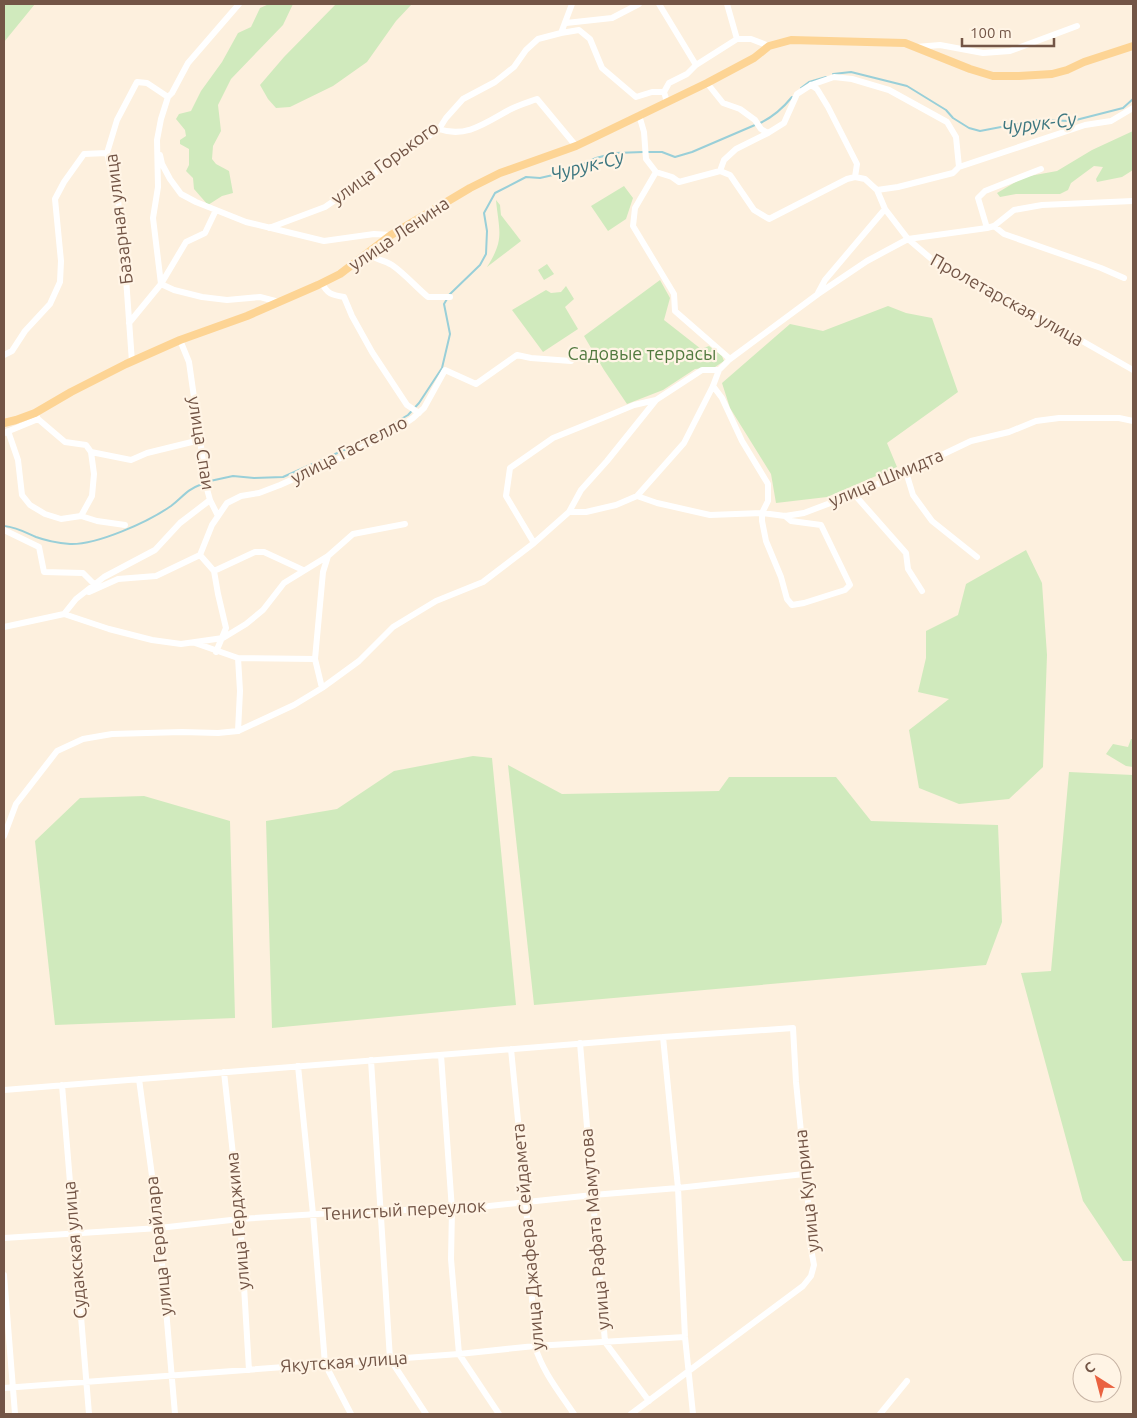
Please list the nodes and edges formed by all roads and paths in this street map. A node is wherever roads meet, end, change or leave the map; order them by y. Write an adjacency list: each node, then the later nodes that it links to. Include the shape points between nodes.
1 (239, 4): 17 (street, via 188,63)
2 (572, 4): 6 (street)
3 (639, 4): 6 (street, via 612,18)
4 (659, 4): 13 (street)
5 (728, 4): 9 (street)
6 (566, 23): 8 (street)
7 (1077, 26): 12 (street, via 1010,51 983,53 940,45)
8 (561, 33): 16 (street, улица Горького, via 579,30 590,39 602,68 636,97); 21 (street, улица Горького, via 538,39 514,67 495,82 463,99)
9 (737, 39): 10 (street, via 751,39); 13 (street)
10 (769, 46): 12 (main road, улица Ленина, via 791,40 905,43); 14 (main road, улица Ленина, via 754,58)
11 (1133, 46): 12 (main road, улица Ленина, via 1052,74 1019,76 993,76)
12 (913, 47)
13 (696, 65): 16 (street, via 669,83)
14 (707, 83): 18 (main road, улица Ленина); 22 (street, via 723,103 740,109)
15 (811, 85): 22 (street, via 797,94 784,123); 26 (street, via 834,77 852,79 889,90 947,122 956,137); 30 (street, via 828,106 856,164)
16 (664, 92): 18 (street)
17 (168, 97): 23 (street); 25 (street, Базарная улица, via 147,84 136,82 117,120)
18 (667, 102): 20 (main road, улица Ленина)
19 (1133, 108): 26 (street, via 1111,120 1085,125)
20 (638, 115): 24 (main road, улица Ленина); 29 (street, via 644,132 646,159)
21 (439, 128): 24 (street, via 461,132 479,128 537,99); 36 (street, улица Горького, via 325,206)
22 (768, 133): 28 (street, via 736,149 724,160)
23 (157, 140): 34 (street, via 162,164 181,194); 43 (street, via 158,187 153,218)
24 (576, 146): 38 (main road, улица Ленина, via 500,173)
25 (108, 153): 47 (street, Базарная улица, via 118,200); 49 (street, via 84,154 55,199 60,282 50,304 12,351)
26 (959, 167): 31 (street, via 953,173)
27 (1041, 169): 37 (street, via 985,191 978,198)
28 (720, 171): 29 (street, via 679,182); 30 (street, via 730,175 754,210 770,218)
29 (656, 172): 50 (street, via 635,208 633,226 674,294 675,311)
30 (855, 177): 31 (street, via 865,179)
31 (877, 190): 33 (street, Пролетарская улица)
32 (1133, 200): 35 (street, via 1042,205 1014,210)
33 (884, 209): 39 (street, Пролетарская улица); 44 (street, via 825,280)
34 (216, 210): 36 (street); 43 (street, via 205,233 186,242)
35 (994, 226): 37 (street); 41 (street, via 1004,234)
36 (269, 228): 38 (street, via 324,240)
37 (987, 228): 39 (street)
38 (391, 235): 40 (main road, улица Ленина)
39 (908, 239): 44 (street); 54 (street, Пролетарская улица, via 935,262 991,289)
40 (366, 254): 42 (main road, улица Ленина); 45 (street, via 393,266 428,297)
41 (1124, 278)
42 (322, 283): 46 (main road, улица Ленина); 57 (street, via 326,292 344,297 372,352 407,405)
43 (161, 284): 46 (street, via 202,298 260,298); 47 (street)
44 (818, 294): 50 (street)
45 (448, 297)
46 (281, 302): 48 (main road, улица Ленина)
47 (129, 322): 52 (street, Базарная улица)
48 (180, 340): 52 (main road, улица Ленина); 62 (street, улица Спаи, via 189,362)
49 (4, 355)
50 (730, 359): 53 (street)
51 (571, 361): 57 (street, улица Гастелло, via 517,356 476,384 445,370 424,408)
52 (132, 362): 58 (main road, улица Ленина, via 70,392)
53 (719, 370): 55 (street); 56 (street, via 702,370)
54 (1133, 370)
55 (713, 386): 66 (street, via 684,443); 69 (street, via 768,484 768,500)
56 (656, 400): 68 (street, via 581,490); 76 (street, via 553,438 510,468 506,496)
57 (416, 410): 71 (street, улица Гастелло, via 400,427 356,451 280,485 240,496 227,503)
58 (36, 416): 60 (main road, улица Ленина); 61 (street); 63 (street, via 65,442 86,445)
59 (1133, 421): 64 (street, улица Шмидта, via 1119,418 1036,421 1009,432 971,441)
60 (4, 423)
61 (6, 432): 70 (street, via 18,460 22,495 30,505 62,519)
62 (200, 440): 63 (street, via 131,460); 67 (street, улица Спаи)
63 (91, 452): 70 (street, via 92,496)
64 (906, 472): 65 (street, улица Шмидта); 79 (street, via 912,495 932,521)
65 (854, 494): 72 (street, улица Шмидта, via 804,513); 83 (street, via 906,553 908,569)
66 (637, 496): 68 (street, via 586,512); 69 (street, улица Шмидта, via 710,515)
67 (210, 500): 71 (street, улица Спаи); 82 (street, via 180,522 155,550)
68 (568, 512): 76 (street)
69 (762, 513): 72 (street, улица Шмидта); 72 (street, via 766,541 792,605 845,590 850,585 821,525 791,521)
70 (81, 516): 74 (street)
71 (218, 516): 77 (street)
72 (785, 516)
73 (405, 524): 78 (street, via 353,534)
74 (125, 525)
75 (4, 530): 82 (street, via 39,547 44,572 83,573)
76 (534, 543): 92 (street, via 483,582 436,601 393,627 359,661)
77 (200, 555): 81 (street); 84 (street, via 156,576 118,579)
78 (328, 556): 80 (street); 91 (street, via 323,572)
79 (978, 556)
80 (303, 570): 81 (street, via 264,552 255,552); 87 (street, via 284,583 264,610)
81 (214, 571): 87 (street, via 226,628)
82 (94, 584): 84 (street)
83 (922, 591)
84 (76, 599): 85 (street)
85 (64, 614): 86 (street); 88 (street, via 152,640)
86 (4, 627)
87 (223, 638): 88 (street); 89 (street)
88 (194, 643): 89 (street)
89 (216, 652): 90 (street)
90 (238, 658): 91 (street); 93 (street)
91 (315, 659): 92 (street)
92 (322, 688): 93 (street)
93 (238, 731): 94 (street, via 112,734 83,739 57,751 16,804)
94 (4, 836)
95 (663, 1037): 96 (street); 105 (street, улица Куприна, via 793,1028); 106 (street)
96 (580, 1044): 97 (street); 107 (street, улица Рафата Мамутова)
97 (511, 1049): 98 (street); 108 (street, улица Джафера Сейдамета)
98 (441, 1055): 99 (street); 110 (street)
99 (371, 1060): 100 (street); 109 (street)
100 (298, 1066): 101 (street); 111 (street)
101 (224, 1072): 102 (street); 112 (street, улица Герджима)
102 (139, 1079): 103 (street); 113 (street, улица Герайлара)
103 (62, 1085): 104 (street); 114 (street, Судакская улица)
104 (4, 1090)
105 (804, 1174): 106 (street, Тенистый переулок); 124 (street, улица Куприна, via 814,1265 811,1276 803,1286)
106 (678, 1188): 107 (street, Тенистый переулок); 117 (street)
107 (593, 1195): 108 (street, Тенистый переулок); 118 (street, улица Рафата Мамутова)
108 (526, 1202): 110 (street, Тенистый переулок); 119 (street, улица Джафера Сейдамета)
109 (382, 1210): 110 (street, Тенистый переулок); 111 (street, Тенистый переулок); 121 (street)
110 (452, 1210): 120 (street, via 451,1259)
111 (313, 1214): 112 (street, Тенистый переулок); 122 (street)
112 (240, 1219): 113 (street, Тенистый переулок); 123 (street, улица Герджима)
113 (159, 1228): 114 (street, Тенистый переулок); 125 (street, улица Герайлара)
114 (75, 1233): 115 (street, Тенистый переулок); 127 (street, Судакская улица)
115 (4, 1238)
116 (4, 1275): 129 (street)
117 (685, 1337): 118 (street, Якутская улица); 124 (street)
118 (605, 1342): 119 (street, Якутская улица); 130 (street, улица Рафата Мамутова)
119 (535, 1346): 120 (street, Якутская улица); 137 (street, улица Джафера Сейдамета, via 538,1358)
120 (459, 1354): 121 (street, Якутская улица); 136 (street)
121 (390, 1359): 122 (street, Якутская улица); 135 (street)
122 (325, 1364): 123 (street, Якутская улица); 134 (street)
123 (249, 1370): 125 (street, Якутская улица)
124 (688, 1372): 130 (street, улица Куприна); 139 (street)
125 (173, 1375): 127 (street, Якутская улица); 133 (street, улица Герайлара)
126 (907, 1381): 140 (street)
127 (86, 1382): 129 (street, Якутская улица); 132 (street, Судакская улица)
128 (4, 1388): 129 (street, Якутская улица)
129 (13, 1388): 131 (street)
130 (649, 1401): 138 (street, улица Куприна)
131 (15, 1414)
132 (88, 1414)
133 (175, 1414)
134 (351, 1414)
135 (426, 1414)
136 (499, 1414)
137 (574, 1414)
138 (631, 1414)
139 (693, 1414)
140 (880, 1414)

